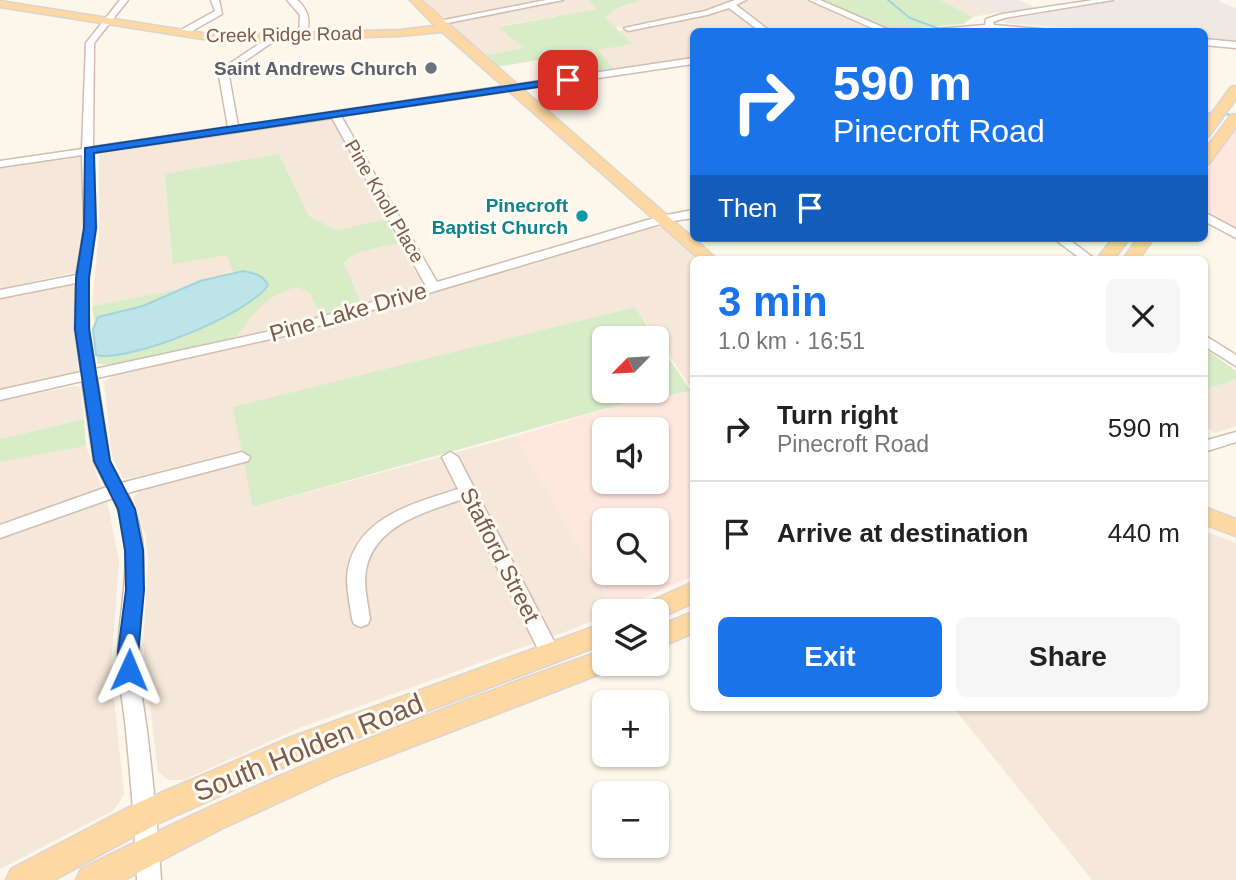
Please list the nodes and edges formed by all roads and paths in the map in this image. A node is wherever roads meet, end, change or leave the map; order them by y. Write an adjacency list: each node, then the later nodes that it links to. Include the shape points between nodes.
1 (124, 0): 12 (street)
2 (215, 0): 20 (street, via 219,12)
3 (415, 0): 14 (main road)
4 (559, 0): 9 (street)
5 (742, 0): 11 (street)
6 (813, 0): 17 (street)
7 (1109, 0): 13 (street, via 1002,16 989,21)
8 (295, 1): 21 (street, via 305,19)
9 (547, 1): 14 (street)
10 (0, 4): 12 (main road, Creek Ridge Road)
11 (731, 5): 15 (street); 16 (street)
12 (104, 22): 20 (main road, Creek Ridge Road); 32 (street, via 90,43)
13 (990, 27): 18 (street); 19 (street)
14 (444, 28): 21 (main road, Creek Ridge Road); 26 (main road)
15 (628, 28)
16 (762, 28)
17 (880, 28)
18 (973, 28)
19 (1006, 28)
20 (181, 33): 22 (main road, Creek Ridge Road, via 237,39)
21 (303, 35): 22 (main road, Creek Ridge Road)
22 (274, 37): 31 (street, via 224,76)
23 (1208, 42): 24 (street)
24 (1236, 45)
25 (690, 61): 26 (street)
26 (510, 88): 28 (street); 37 (main road)
27 (1236, 90): 30 (main road)
28 (335, 114): 31 (street); 47 (street, Pine Knoll Place)
29 (1236, 118): 33 (main road)
30 (1208, 128)
31 (233, 129): 32 (street)
32 (89, 150): 34 (street); 46 (street, via 90,228)
33 (1208, 156)
34 (0, 164)
35 (690, 215): 37 (street, Pine Lake Drive)
36 (1208, 218): 38 (street)
37 (665, 219): 39 (main road); 47 (street, Pine Lake Drive)
38 (1236, 234)
39 (690, 242)
40 (690, 242): 43 (main road)
41 (1065, 242): 44 (street)
42 (1119, 242): 45 (main road)
43 (706, 256)
44 (1085, 256)
45 (1107, 256)
46 (82, 278): 48 (street); 51 (street, via 82,329)
47 (434, 288): 51 (street, Pine Lake Drive, via 283,332)
48 (0, 293)
49 (1208, 342): 50 (street)
50 (1236, 362)
51 (89, 377): 52 (street, Pine Lake Drive); 57 (street, via 102,461)
52 (0, 395)
53 (1236, 437): 54 (street)
54 (1208, 446)
55 (242, 457): 57 (street)
56 (450, 457): 58 (street, Stafford Street)
57 (117, 490): 61 (street); 70 (street, via 127,509 134,550 128,652)
58 (467, 492): 64 (street, via 409,512 364,546 356,569); 68 (street, Stafford Street)
59 (1208, 518): 60 (main road)
60 (1236, 528)
61 (0, 532)
62 (690, 593): 63 (main road)
63 (669, 603)
64 (361, 619)
65 (690, 623): 66 (main road)
66 (669, 633)
67 (592, 637): 68 (main road, South Holden Road)
68 (550, 653): 70 (main road, South Holden Road, via 366,720)
69 (592, 666): 71 (main road, South Holden Road, via 326,767)
70 (146, 814): 71 (street); 72 (main road, South Holden Road)
71 (146, 850): 73 (main road, South Holden Road); 74 (street)
72 (22, 880)
73 (92, 880)
74 (149, 880)

